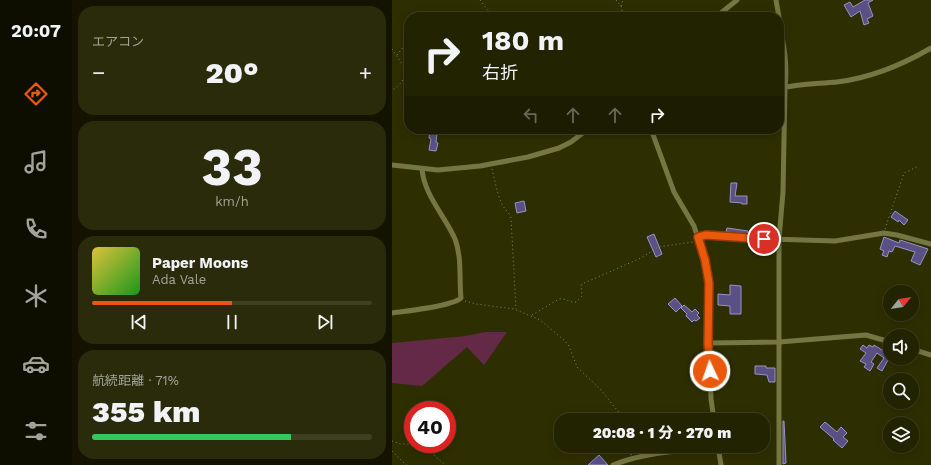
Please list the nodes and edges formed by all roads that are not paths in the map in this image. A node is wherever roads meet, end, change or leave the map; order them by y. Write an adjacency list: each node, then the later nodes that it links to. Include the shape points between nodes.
1 (737, 0): 3 (street)
2 (776, 0): 4 (street)
3 (722, 12)
4 (778, 12)
5 (931, 48): 8 (street, via 873,76)
6 (784, 50): 7 (street)
7 (784, 82)
8 (784, 88)
9 (581, 134): 13 (street, via 559,148 528,157 451,169)
10 (653, 134): 14 (street, via 674,192)
11 (782, 134): 15 (street, via 783,185)
12 (392, 165): 13 (street)
13 (422, 169): 17 (street, via 425,184 457,245 461,298 442,305)
14 (699, 239): 15 (street, via 706,235); 20 (street, via 709,283)
15 (779, 239): 16 (street, via 835,241 884,233); 19 (street)
16 (931, 244)
17 (392, 313)
18 (883, 340): 19 (street, via 866,335)
19 (779, 342): 20 (street); 28 (street)
20 (708, 344): 23 (street)
21 (919, 351): 22 (street)
22 (931, 355)
23 (713, 413)
24 (666, 453): 26 (street)
25 (719, 453): 27 (street)
26 (614, 465)
27 (721, 465)
28 (779, 465)

